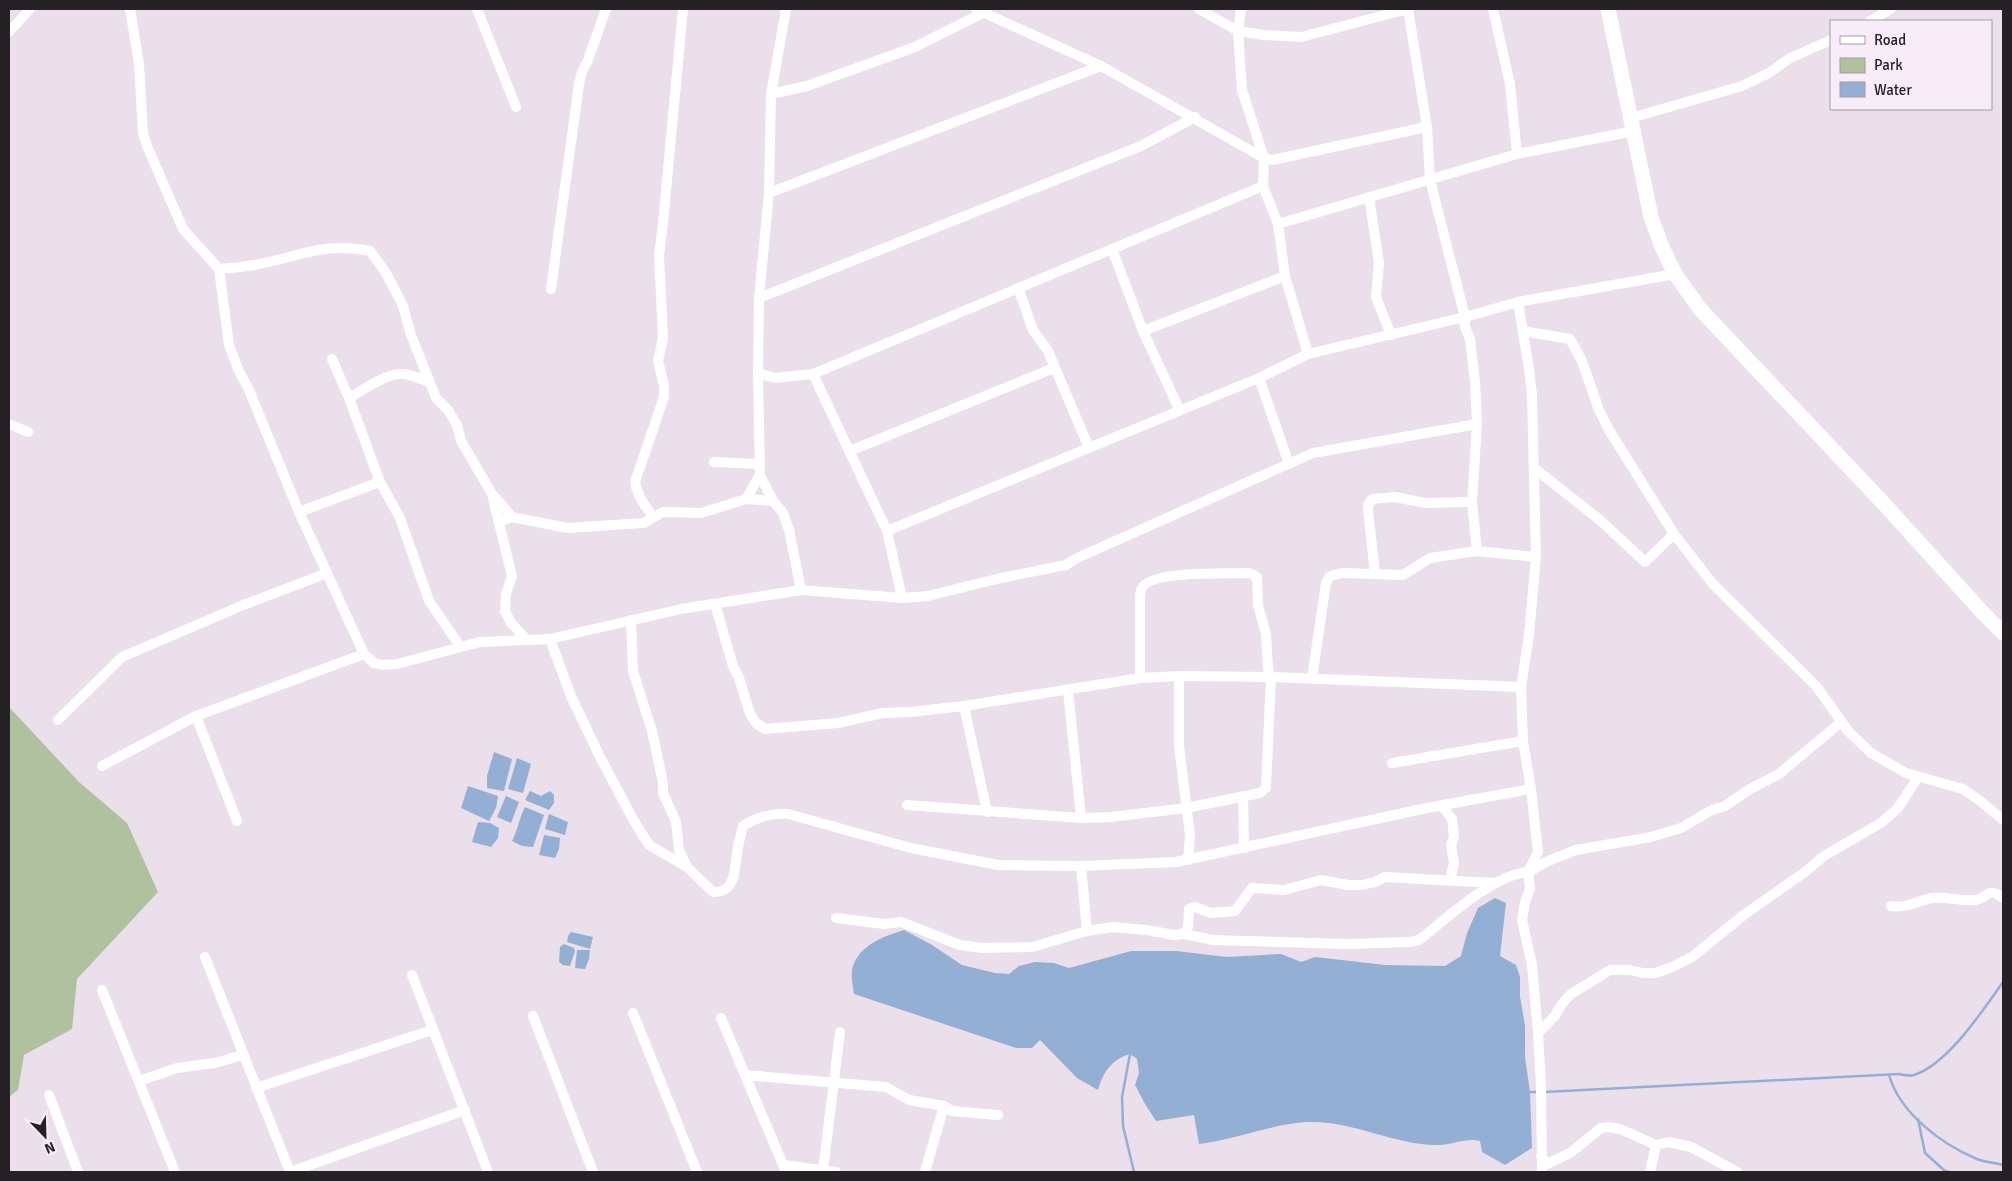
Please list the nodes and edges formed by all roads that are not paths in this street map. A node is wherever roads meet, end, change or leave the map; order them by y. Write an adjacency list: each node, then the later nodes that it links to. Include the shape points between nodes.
1 (30, 9): 16 (street)
2 (130, 9): 32 (street, via 140,64 143,133 147,146 183,228)
3 (476, 9): 20 (street)
4 (606, 9): 36 (street, via 579,84)
5 (683, 9): 68 (street, via 664,222 658,255 664,326 658,361 664,397 635,482 641,500)
6 (786, 9): 19 (street)
7 (1199, 9): 15 (street)
8 (1242, 9): 15 (street)
9 (1408, 9): 15 (street, via 1301,37); 23 (street)
10 (1494, 9): 24 (street, via 1510,84)
11 (1608, 9): 22 (main road)
12 (1891, 9): 14 (street)
13 (980, 11): 18 (street); 19 (street, via 916,47 807,86)
14 (1872, 20)
15 (1238, 31): 25 (street, via 1242,90)
16 (9, 32)
17 (1830, 40): 22 (street, via 1790,58 1742,86)
18 (1101, 66): 21 (street); 28 (street)
19 (771, 94): 28 (street)
20 (516, 106)
21 (1194, 118): 25 (street); 37 (street, via 1141,146)
22 (1632, 124): 24 (street); 33 (main road, via 1651,217)
23 (1427, 127): 25 (street, via 1272,160); 26 (street)
24 (1517, 154): 26 (street)
25 (1264, 158): 27 (street)
26 (1430, 180): 29 (street); 39 (street)
27 (1263, 186): 30 (street); 31 (street)
28 (768, 193): 37 (street)
29 (1369, 197): 30 (street); 42 (street, via 1379,263 1376,297)
30 (1278, 224): 34 (street)
31 (1112, 249): 35 (street); 40 (street)
32 (219, 269): 49 (street, via 254,266 314,250 370,251 403,306); 66 (street, via 229,345)
33 (1675, 274): 38 (street); 80 (main road, via 1700,309)
34 (1285, 276): 40 (street); 43 (street)
35 (1018, 288): 45 (street, via 1034,330 1048,351); 47 (street)
36 (551, 289)
37 (759, 298): 46 (street)
38 (1518, 302): 39 (street); 41 (street)
39 (1465, 317): 42 (street); 53 (street, via 1475,382)
40 (1143, 331): 51 (street)
41 (1523, 331): 59 (street, via 1532,395); 71 (street, via 1570,339 1609,430)
42 (1391, 335): 43 (street)
43 (1308, 354): 48 (street)
44 (332, 359): 50 (street)
45 (1054, 368): 55 (street); 56 (street)
46 (758, 374): 47 (street, via 775,378); 60 (street)
47 (812, 374): 56 (street)
48 (1259, 378): 51 (street); 58 (street)
49 (428, 382): 50 (street, via 411,375 392,375); 62 (street, via 452,418 461,441)
50 (349, 398): 61 (street)
51 (1179, 409): 55 (street)
52 (9, 424): 54 (street)
53 (1476, 424): 58 (street, via 1336,448 1313,453); 65 (street)
54 (28, 432)
55 (1089, 448): 70 (street)
56 (850, 451): 70 (street)
57 (714, 462): 60 (street)
58 (1289, 464): 77 (street, via 1066,565 928,596)
59 (1534, 468): 71 (street, via 1600,520 1645,562); 73 (street)
60 (760, 470): 63 (street); 64 (street)
61 (380, 482): 66 (street); 83 (street, via 400,518 429,600)
62 (492, 494): 67 (street); 69 (street)
63 (746, 499): 64 (street); 68 (street, via 701,513 664,512)
64 (773, 501): 76 (street, via 783,513)
65 (1472, 502): 72 (street); 75 (street, via 1425,503 1395,497 1372,499 1368,510)
66 (299, 512): 74 (street)
67 (512, 517): 68 (street, via 567,528 644,523); 69 (street)
68 (654, 517)
69 (499, 522): 81 (street, via 512,576 505,611 511,623)
70 (887, 531): 77 (street)
71 (1674, 534): 94 (street, via 1713,584 1818,688)
72 (1477, 552): 73 (street); 75 (street, via 1430,558 1403,575)
73 (1536, 557): 89 (street)
74 (327, 573): 84 (street); 93 (street, via 122,657)
75 (1375, 574): 88 (street, via 1330,576 1326,583)
76 (801, 590): 77 (street); 78 (street)
77 (902, 598)
78 (715, 604): 79 (street); 91 (street, via 750,714 756,724 765,729)
79 (630, 620): 82 (street); 111 (street, via 633,671 652,731 663,794 676,822 679,850)
80 (2003, 633)
81 (526, 638): 82 (street); 83 (street)
82 (550, 639): 111 (street, via 571,696 634,822 649,845)
83 (460, 646): 84 (street, via 397,664 374,663)
84 (364, 654): 92 (street)
85 (1179, 676): 86 (street); 87 (street); 103 (street, via 1179,744)
86 (1271, 677): 87 (street, via 1266,634 1258,605 1257,577 1249,573 1171,575 1145,584 1140,595); 88 (street); 100 (street, via 1268,781 1260,793)
87 (1140, 678): 90 (street)
88 (1312, 678): 89 (street)
89 (1521, 687): 95 (street)
90 (1068, 690): 91 (street); 105 (street)
91 (964, 706): 104 (street)
92 (196, 716): 97 (street); 107 (street)
93 (58, 720)
94 (1841, 722): 98 (street, via 1871,753); 112 (street, via 1779,774 1681,828 1576,850)
95 (1523, 741): 96 (street); 99 (street)
96 (1392, 762)
97 (102, 766)
98 (1918, 777): 106 (street, via 1963,789); 128 (street, via 1898,808 1881,823 1824,856 1692,957 1656,973 1610,970 1571,994)
99 (1531, 789): 102 (street); 112 (street, via 1538,852)
100 (1243, 796): 103 (street); 108 (street)
101 (907, 805): 104 (street)
102 (1440, 805): 108 (street); 113 (street, via 1452,819 1454,863)
103 (1186, 808): 105 (street); 109 (street, via 1190,836)
104 (987, 812): 105 (street)
105 (1082, 818)
106 (2003, 820)
107 (237, 821)
108 (1244, 848): 109 (street)
109 (1188, 860): 110 (street)
110 (1081, 866): 111 (street, via 998,864 911,848 788,814 777,814 752,820 743,826 731,885 712,892); 118 (street)
111 (687, 867)
112 (1528, 872): 114 (street); 128 (street, via 1530,889 1522,920 1532,965)
113 (1450, 880): 114 (street); 119 (street, via 1385,878 1362,885 1321,880 1284,890 1252,888 1235,911 1211,913 1195,907 1189,909 1188,927)
114 (1494, 883): 119 (street, via 1419,940 1410,942 1347,944 1213,940)
115 (2003, 898): 116 (street, via 1997,893 1987,892 1976,900 1932,898 1910,906)
116 (1891, 906)
117 (836, 918): 118 (street, via 884,924 901,922 960,946 983,948 1032,947)
118 (1087, 931): 119 (street, via 1112,928 1174,936)
119 (1184, 934)
120 (205, 957): 129 (street)
121 (412, 975): 126 (street)
122 (102, 990): 131 (street)
123 (633, 1013): 147 (street)
124 (533, 1016): 146 (street)
125 (721, 1018): 130 (street)
126 (432, 1030): 133 (street); 136 (street)
127 (840, 1032): 132 (street)
128 (1538, 1033): 139 (street)
129 (243, 1055): 131 (street, via 215,1064 177,1068); 133 (street)
130 (745, 1075): 132 (street); 140 (street)
131 (139, 1081): 143 (street)
132 (833, 1082): 135 (street, via 886,1087 909,1100); 141 (street)
133 (256, 1088): 144 (street)
134 (48, 1095): 142 (street)
135 (944, 1106): 137 (street, via 952,1111); 149 (street)
136 (465, 1110): 144 (street); 145 (street)
137 (998, 1115)
138 (1656, 1145): 139 (street, via 1620,1128 1608,1127 1601,1128 1557,1160 1547,1164); 151 (street); 152 (street, via 1669,1142 1691,1147)
139 (1540, 1156): 150 (street)
140 (785, 1169): 141 (street)
141 (823, 1170): 148 (street)
142 (78, 1172)
143 (174, 1172)
144 (290, 1172)
145 (488, 1172)
146 (593, 1172)
147 (697, 1172)
148 (836, 1172)
149 (925, 1172)
150 (1542, 1172)
151 (1650, 1172)
152 (1737, 1172)

